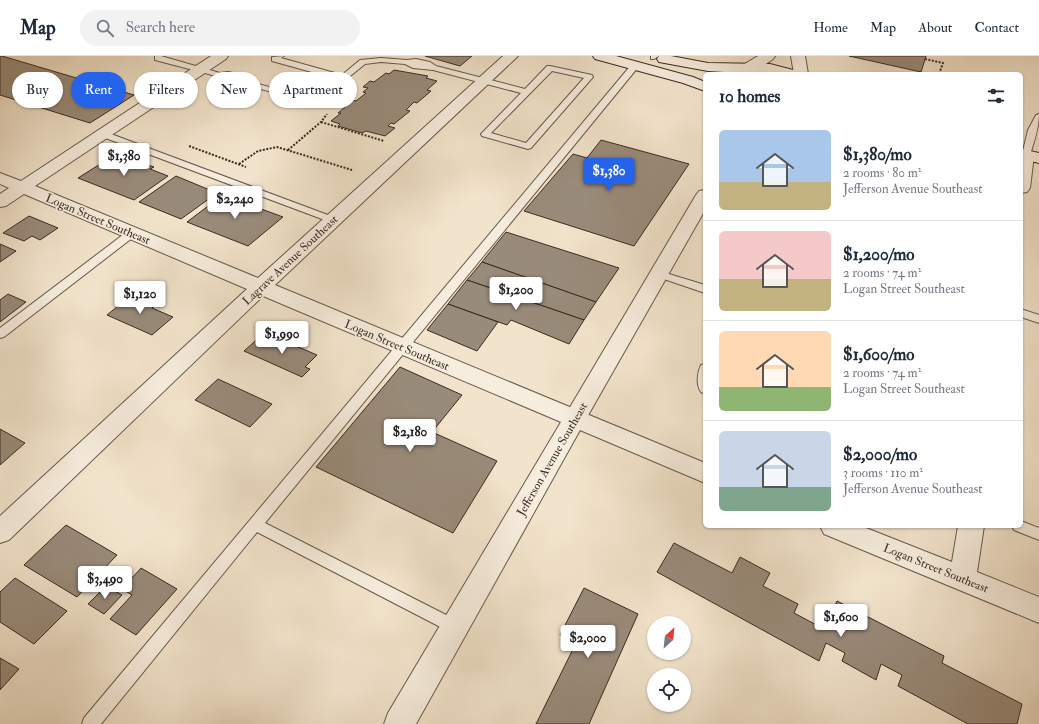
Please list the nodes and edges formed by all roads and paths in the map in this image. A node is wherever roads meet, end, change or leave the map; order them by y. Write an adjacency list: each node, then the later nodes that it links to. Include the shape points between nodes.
1 (222, 56): 14 (street)
2 (280, 56): 15 (lane, via 276,59)
3 (366, 56): 10 (lane)
4 (511, 56): 21 (street, Lagrave Avenue Southeast)
5 (600, 56): 12 (street)
6 (654, 56): 13 (street, via 708,67)
7 (768, 56): 13 (street)
8 (798, 56): 19 (street)
9 (158, 58): 14 (lane)
10 (381, 60): 16 (lane, via 363,62); 21 (lane, via 407,62 423,68)
11 (925, 60): 20 (path, via 943,63)
12 (635, 66): 22 (street); 47 (lane)
13 (746, 68): 17 (street); 18 (street)
14 (201, 69): 23 (lane, via 220,75 221,79 240,81); 27 (street)
15 (322, 72)
16 (350, 72)
17 (733, 72)
18 (785, 72)
19 (801, 72)
20 (940, 72)
21 (485, 80): 24 (lane); 39 (street, Lagrave Avenue Southeast)
22 (703, 86)
23 (269, 89)
24 (526, 92): 24 (lane, via 485,134 528,146 589,77 550,68)
25 (1039, 117): 30 (lane, via 1032,130)
26 (321, 122): 28 (path)
27 (103, 134): 36 (street); 39 (lane)
28 (384, 141)
29 (182, 144): 31 (path)
30 (1029, 156): 35 (street)
31 (238, 164): 32 (path); 33 (path, via 258,151 277,147)
32 (246, 167)
33 (352, 170)
34 (0, 178): 36 (street, Logan Street Southeast)
35 (1023, 180)
36 (23, 187): 38 (street); 40 (street, Logan Street Southeast)
37 (703, 198): 41 (street, Jefferson Avenue Southeast)
38 (0, 202)
39 (333, 220): 42 (street, Lagrave Avenue Southeast)
40 (132, 233): 42 (street, Logan Street Southeast); 46 (lane)
41 (659, 274): 43 (lane); 48 (street, Jefferson Avenue Southeast)
42 (261, 287): 47 (street, Logan Street Southeast); 54 (street, Lagrave Avenue Southeast)
43 (703, 288)
44 (1023, 314): 45 (lane)
45 (1039, 319)
46 (0, 334)
47 (403, 348): 48 (street, Logan Street Southeast); 50 (lane)
48 (574, 420): 49 (street, Logan Street Southeast); 58 (street, Jefferson Avenue Southeast)
49 (703, 472)
50 (256, 525): 58 (lane); 59 (lane)
51 (838, 528): 56 (street, Logan Street Southeast)
52 (971, 528): 56 (street)
53 (1023, 528): 55 (lane)
54 (0, 532)
55 (1039, 534)
56 (963, 579): 57 (street, Logan Street Southeast)
57 (1039, 610)
58 (455, 627): 60 (street, Jefferson Avenue Southeast)
59 (90, 724)
60 (399, 724)

